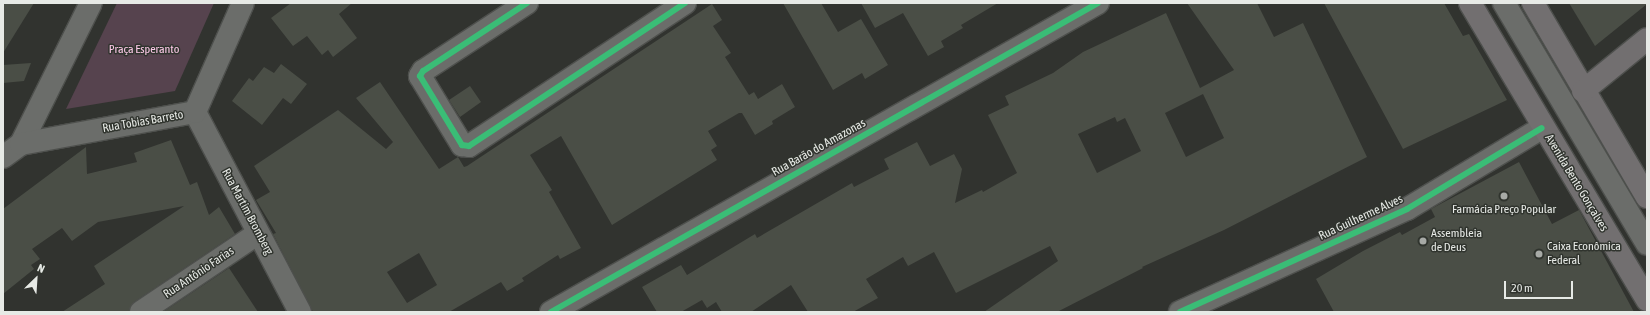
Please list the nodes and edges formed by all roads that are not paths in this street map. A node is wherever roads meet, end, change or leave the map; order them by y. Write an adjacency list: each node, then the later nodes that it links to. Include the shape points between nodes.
1 (91, 3): 13 (street, Rua Tobias Barreto)
2 (244, 3): 11 (street, Rua Tobias Barreto)
3 (527, 3): 4 (street, via 420,76 462,145 469,146)
4 (685, 3)
5 (1098, 3): 21 (street, Rua Barão do Amazonas)
6 (1470, 3): 12 (main road, Avenida Bento Gonçalves)
7 (1504, 3): 17 (street)
8 (1533, 3): 10 (main road)
9 (1647, 39): 10 (main road)
10 (1583, 91): 15 (main road)
11 (194, 112): 13 (street, Rua Tobias Barreto); 16 (street, Rua Martim Bromberg)
12 (1542, 128): 18 (main road, Avenida Bento Gonçalves); 22 (street, Rua Guilherme Alves, via 1407,209)
13 (21, 144): 14 (street, Rua Tobias Barreto)
14 (3, 157)
15 (1647, 197)
16 (257, 234): 19 (street, Rua Antônio Farias); 20 (street, Rua Martim Bromberg)
17 (1647, 244)
18 (1647, 300)
19 (141, 312)
20 (300, 312)
21 (551, 312)
22 (1180, 312)

